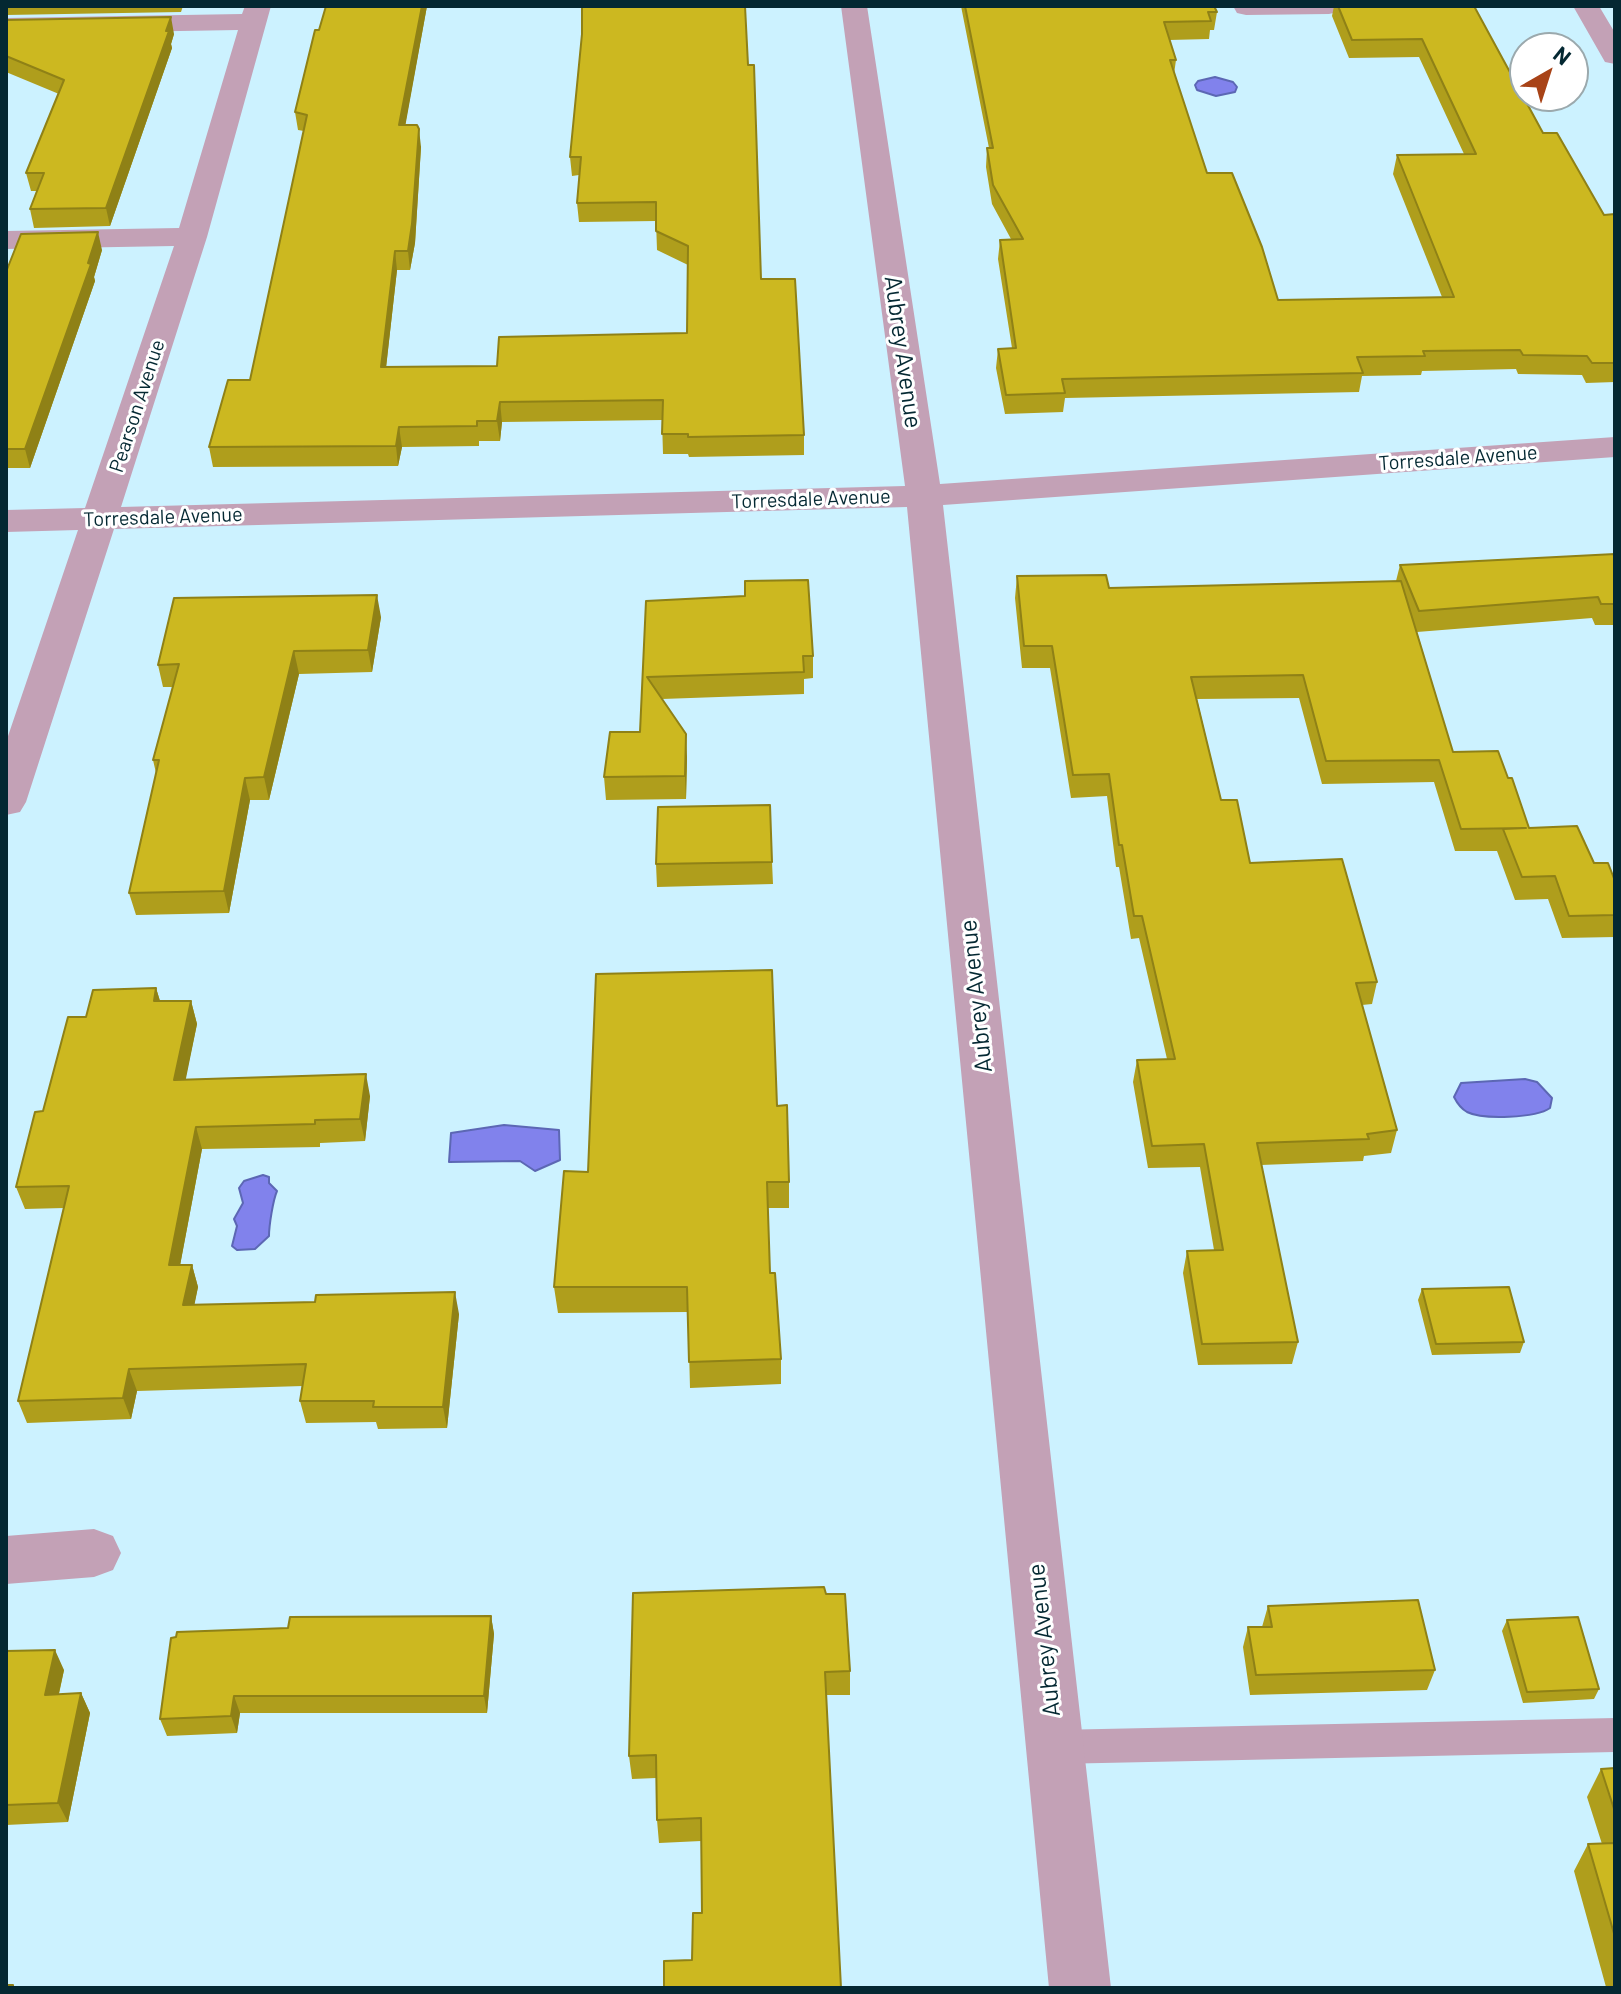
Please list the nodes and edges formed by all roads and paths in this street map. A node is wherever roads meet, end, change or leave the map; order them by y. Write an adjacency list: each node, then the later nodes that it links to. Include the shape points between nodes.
1 (854, 6): 11 (street, Aubrey Avenue)
2 (1329, 6): 4 (street)
3 (1586, 6): 7 (street)
4 (1246, 7)
5 (256, 14): 6 (street); 8 (street, Pearson Avenue)
6 (6, 26)
7 (1615, 56)
8 (192, 237): 9 (street); 12 (street, Pearson Avenue)
9 (6, 240)
10 (1615, 447): 11 (street, Torresdale Avenue)
11 (924, 496): 12 (street, Torresdale Avenue); 18 (street, Aubrey Avenue)
12 (100, 518): 13 (street, Torresdale Avenue); 14 (street, Pearson Avenue)
13 (6, 521)
14 (6, 802)
15 (94, 1553): 16 (street)
16 (6, 1560)
17 (1615, 1735): 18 (lane)
18 (1055, 1747): 19 (street, Aubrey Avenue)
19 (1080, 1988)

